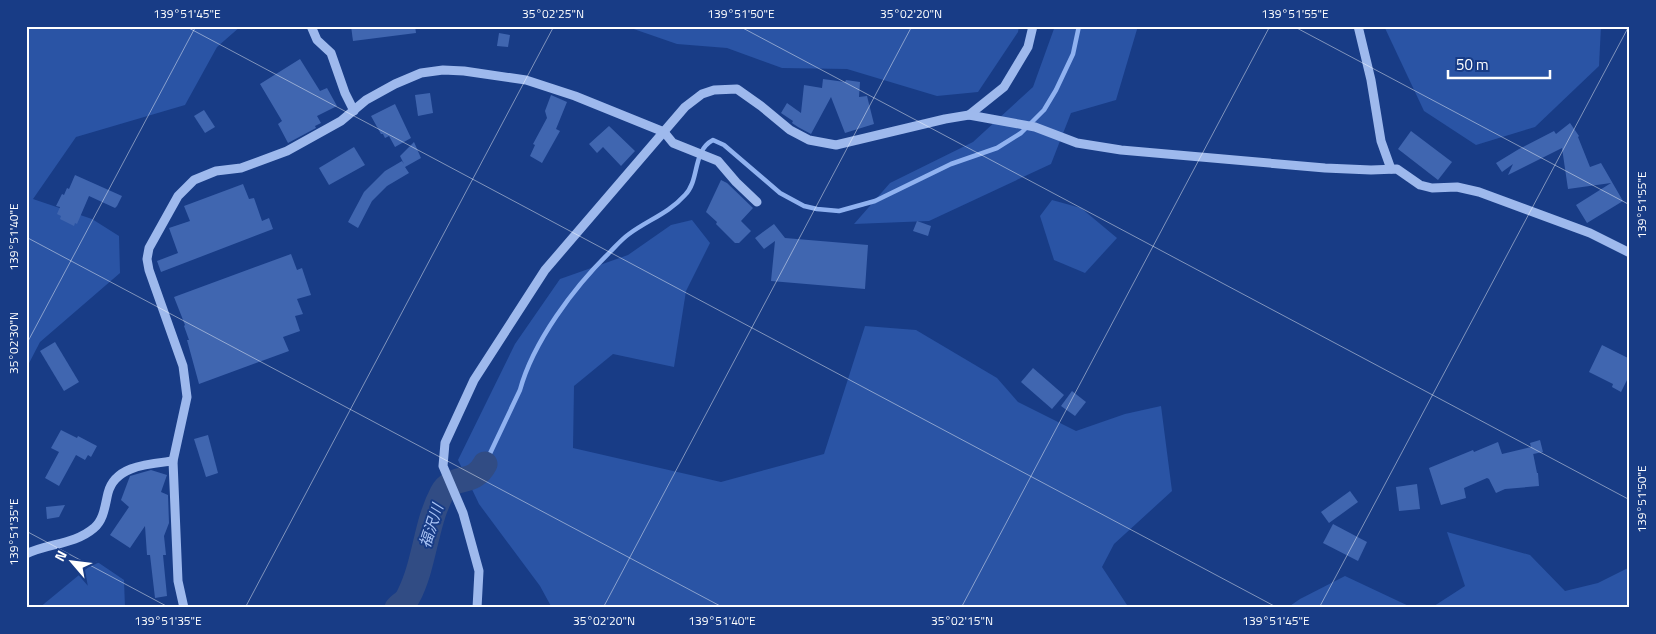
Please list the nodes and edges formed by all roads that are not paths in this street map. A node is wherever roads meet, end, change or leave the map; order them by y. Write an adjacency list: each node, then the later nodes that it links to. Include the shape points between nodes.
1 (311, 26): 4 (street, via 317,40 331,53)
2 (1033, 26): 5 (street, via 1028,47 1004,87)
3 (1358, 26): 7 (street, via 1381,141)
4 (354, 111): 6 (street, via 366,100 421,73 464,71 526,80); 10 (street, via 287,151 241,168 216,171 194,180 178,196 149,248 149,270 182,366 187,397)
5 (969, 115): 6 (street, via 836,145 809,140 790,130 737,89 714,90 702,94 685,107); 7 (street, via 1035,127 1076,143 1121,150 1325,168)
6 (664, 132): 8 (street, via 673,143 718,161); 13 (street, via 545,270 474,380 445,443 443,466 463,513 479,571)
7 (1391, 169): 9 (street, via 1397,168 1420,185 1479,192 1590,233)
8 (757, 202)
9 (1630, 253)
10 (173, 461): 11 (street, via 124,472 108,491 107,505 95,527 63,544); 12 (street, via 178,581)
11 (26, 554)
12 (184, 608)
13 (477, 608)

